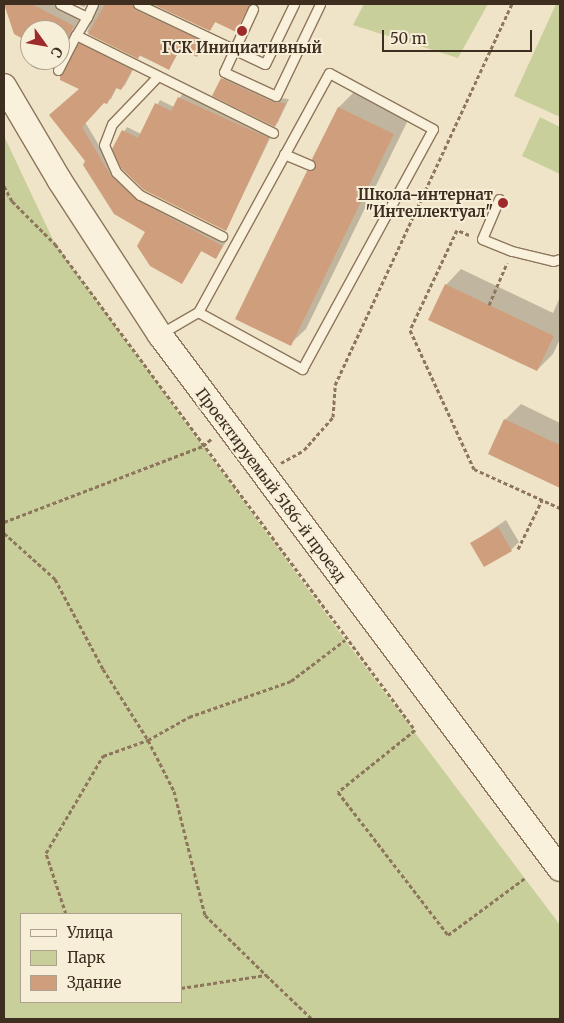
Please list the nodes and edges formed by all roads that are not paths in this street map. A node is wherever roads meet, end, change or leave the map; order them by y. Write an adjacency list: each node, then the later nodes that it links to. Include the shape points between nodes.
1 (60, 4): 7 (lane)
2 (93, 4): 7 (lane)
3 (138, 4): 10 (lane)
4 (294, 4): 10 (lane, via 265,64)
5 (320, 4): 10 (lane, via 276,96 224,72)
6 (253, 9): 10 (lane)
7 (87, 17): 8 (lane)
8 (76, 35): 9 (lane); 11 (lane)
9 (70, 47)
10 (234, 50)
11 (158, 76): 13 (lane); 17 (lane, via 112,124 104,145 116,172 140,195)
12 (4, 86): 20 (street, Проектируемый 5186-й проезд, via 60,181)
13 (273, 133)
14 (284, 154): 15 (lane); 19 (lane); 19 (lane, via 329,72 434,129 302,369)
15 (310, 165)
16 (499, 199): 18 (lane, via 482,239 512,251 553,261)
17 (222, 236)
18 (560, 259)
19 (198, 312): 20 (lane)
20 (160, 334): 21 (street, Проектируемый 5186-й проезд)
21 (560, 869)

